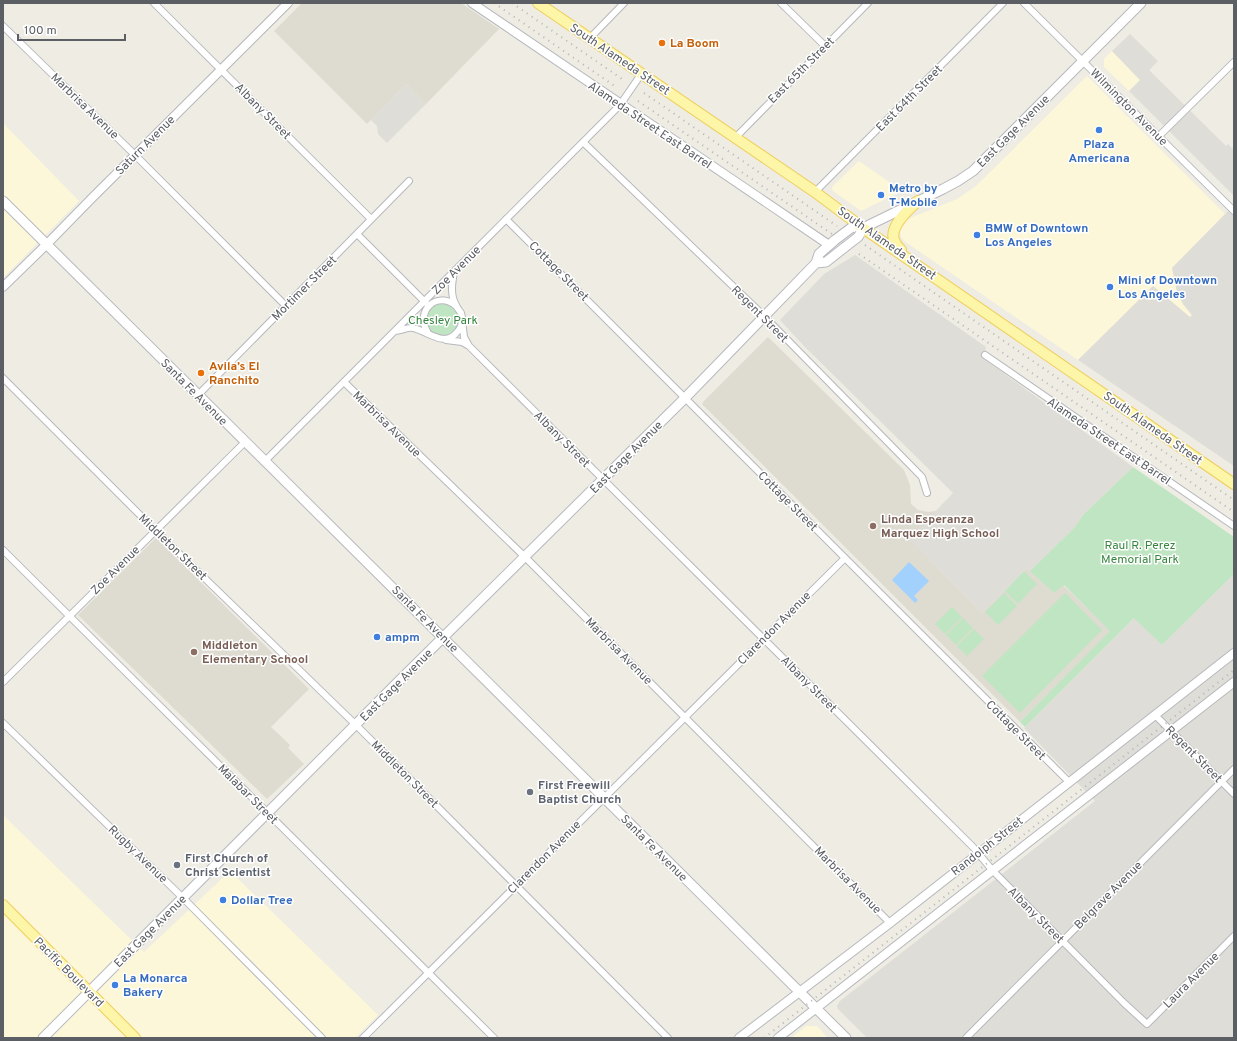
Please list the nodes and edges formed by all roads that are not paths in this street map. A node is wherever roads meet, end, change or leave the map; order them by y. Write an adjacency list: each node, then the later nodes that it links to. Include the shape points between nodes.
1 (154, 3): 16 (street, Albany Street)
2 (288, 3): 16 (street, Saturn Avenue)
3 (472, 3): 18 (street, Alameda Street East Barrel)
4 (538, 3): 12 (main road, South Alameda Street)
5 (624, 3): 12 (street)
6 (781, 3): 13 (street)
7 (868, 3): 13 (street, East 65th Street)
8 (1003, 3): 24 (street, East 64th Street)
9 (1024, 3): 14 (street, Wilmington Avenue)
10 (1141, 3): 14 (main road, East Gage Avenue)
11 (3, 26): 22 (street, Marbrisa Avenue)
12 (590, 38): 17 (main road, South Alameda Street)
13 (825, 46): 20 (street, East 65th Street)
14 (1083, 61): 19 (street, Wilmington Avenue); 26 (main road, East Gage Avenue, via 974,171)
15 (1234, 62): 19 (street)
16 (222, 69): 22 (street, Saturn Avenue); 28 (street, Albany Street)
17 (642, 73): 18 (street, Zoe Avenue); 20 (main road, South Alameda Street)
18 (620, 105): 21 (street, Zoe Avenue); 32 (street, Alameda Street East Barrel)
19 (1159, 136): 27 (street, Wilmington Avenue)
20 (735, 138): 24 (main road, South Alameda Street)
21 (583, 142): 29 (street, Zoe Avenue); 41 (street, Regent Street)
22 (135, 155): 33 (street, Saturn Avenue); 39 (street, Marbrisa Avenue)
23 (409, 181): 28 (street, Mortimer Street)
24 (815, 192): 30 (main road, South Alameda Street)
25 (3, 201): 33 (main road, Santa Fe Avenue)
26 (918, 201): 30 (main road, East Gage Avenue); 34 (main road, via 900,219 893,234 894,242)
27 (1234, 211)
28 (371, 219): 31 (street, Mortimer Street)
29 (506, 219): 36 (street, Zoe Avenue); 51 (street, Cottage Street)
30 (861, 231): 32 (main road, East Gage Avenue, bridge, via 851,228); 34 (main road, South Alameda Street); 35 (main road, East Gage Avenue, bridge, via 858,237 826,262)
31 (357, 234): 38 (street); 39 (street, Mortimer Street)
32 (832, 243): 35 (main road, East Gage Avenue, via 819,254)
33 (48, 244): 37 (street, Saturn Avenue); 50 (main road, Santa Fe Avenue)
34 (909, 259): 55 (main road, South Alameda Street)
35 (816, 263): 41 (main road, East Gage Avenue)
36 (454, 272): 38 (street, Zoe Avenue); 40 (street, Albany Street, via 451,290)
37 (3, 287)
38 (426, 304): 40 (street, via 442,300); 43 (street, Zoe Avenue); 44 (street, via 423,319)
39 (286, 306): 50 (street, Mortimer Street)
40 (456, 306): 42 (street, Albany Street)
41 (764, 316): 51 (main road, East Gage Avenue); 56 (street, Regent Street, via 922,477)
42 (462, 320): 45 (street, via 455,334); 46 (street, Albany Street, via 464,337)
43 (395, 331): 44 (street, Albany Street, via 412,328); 49 (street, Zoe Avenue)
44 (428, 333): 45 (street, Albany Street)
45 (443, 339): 46 (street, Albany Street, via 462,342)
46 (469, 346): 54 (street, Albany Street)
47 (985, 355): 57 (street, Alameda Street East Barrel)
48 (3, 378): 58 (street, Middleton Street)
49 (344, 382): 53 (street, Zoe Avenue); 60 (street, Marbrisa Avenue)
50 (198, 395): 52 (main road, Santa Fe Avenue)
51 (685, 398): 54 (main road, East Gage Avenue); 61 (street, Cottage Street)
52 (245, 442): 53 (main road, Santa Fe Avenue); 58 (street, Zoe Avenue)
53 (264, 462): 63 (main road, Santa Fe Avenue)
54 (604, 479): 60 (main road, East Gage Avenue); 64 (street, Albany Street)
55 (1234, 484)
56 (927, 493)
57 (1234, 526)
58 (155, 530): 62 (street, Zoe Avenue); 71 (street, Middleton Street)
59 (3, 550): 62 (street, Malabar Street)
60 (524, 557): 63 (main road, East Gage Avenue); 69 (street, Marbrisa Avenue)
61 (845, 558): 64 (street, Clarendon Avenue); 74 (street, Cottage Street)
62 (70, 615): 66 (street, Zoe Avenue); 78 (street, Malabar Street)
63 (443, 638): 71 (main road, East Gage Avenue); 77 (main road, Santa Fe Avenue)
64 (764, 638): 69 (street, Clarendon Avenue); 79 (street, Albany Street)
65 (1234, 653): 68 (street, Randolph Street)
66 (3, 682)
67 (1234, 682): 72 (street, Randolph Street)
68 (1155, 715): 72 (street, Regent Street); 74 (street, Randolph Street)
69 (685, 717): 77 (street, Clarendon Avenue); 84 (street, Marbrisa Avenue)
70 (3, 723): 82 (street, Rugby Avenue)
71 (356, 725): 78 (main road, East Gage Avenue); 81 (street, Middleton Street)
72 (1171, 731): 75 (street, Regent Street); 80 (street, Randolph Street)
73 (1234, 769): 75 (street, Belgrave Avenue)
74 (1069, 782): 79 (street, Randolph Street)
75 (1222, 782): 76 (street, Regent Street); 86 (street, Belgrave Avenue)
76 (1234, 794)
77 (604, 798): 81 (street, Clarendon Avenue); 88 (main road, Santa Fe Avenue)
78 (268, 814): 82 (main road, East Gage Avenue); 87 (street, Malabar Street)
79 (979, 853): 80 (street, Albany Street); 84 (street, Randolph Street)
80 (993, 871): 86 (street, Albany Street); 90 (street, Randolph Street)
81 (516, 886): 87 (street, Clarendon Avenue); 97 (street, Middleton Street)
82 (183, 898): 89 (main road, East Gage Avenue); 94 (street, Rugby Avenue)
83 (3, 905): 89 (main road, Pacific Boulevard)
84 (890, 923): 88 (street, Randolph Street)
85 (1234, 936): 91 (street, Laura Avenue)
86 (1063, 941): 91 (street, Albany Street); 101 (street, Belgrave Avenue)
87 (429, 972): 95 (street, Clarendon Avenue); 96 (street, Malabar Street)
88 (799, 991): 90 (main road, Santa Fe Avenue); 98 (street, Randolph Street)
89 (89, 992): 92 (main road, East Gage Avenue); 93 (main road, Pacific Boulevard)
90 (816, 1009): 99 (street, Randolph Street); 100 (main road, Santa Fe Avenue)
91 (1147, 1024)
92 (43, 1038)
93 (135, 1038)
94 (322, 1038)
95 (363, 1038)
96 (494, 1038)
97 (668, 1038)
98 (739, 1038)
99 (778, 1038)
100 (846, 1038)
101 (966, 1038)

